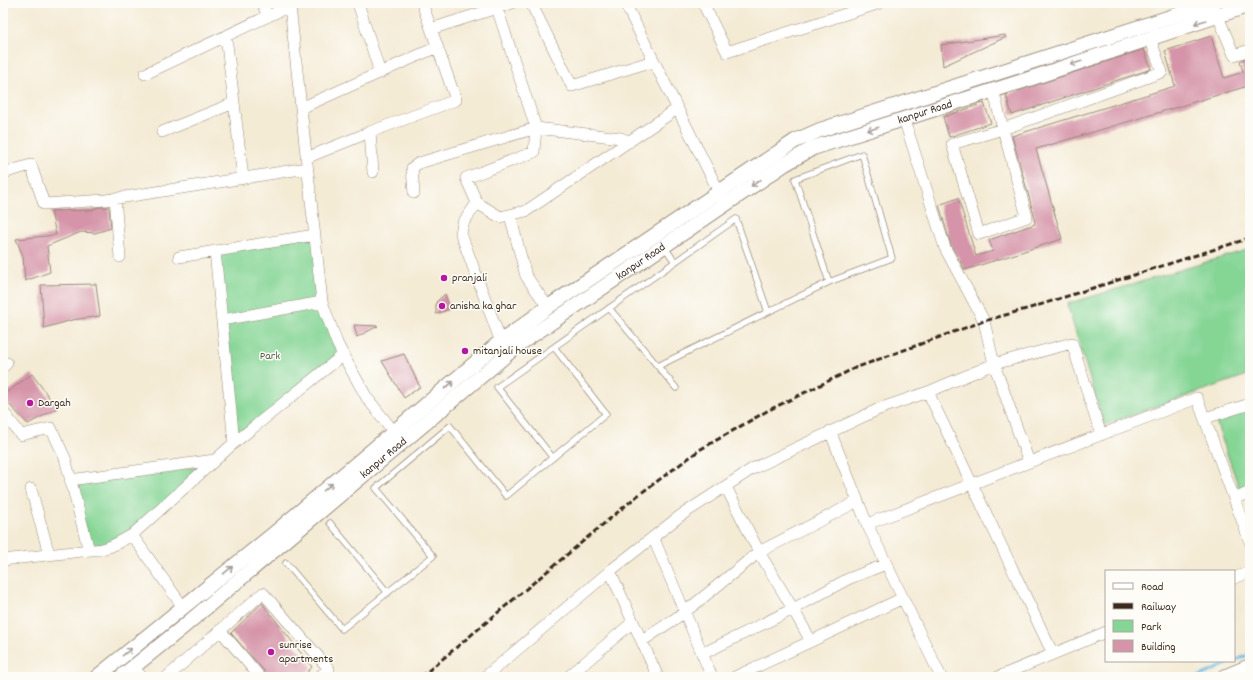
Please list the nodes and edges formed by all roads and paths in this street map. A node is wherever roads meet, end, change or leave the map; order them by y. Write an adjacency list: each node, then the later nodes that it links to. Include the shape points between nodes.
1 (263, 3): 14 (street)
2 (358, 3): 22 (street)
3 (422, 3): 15 (street)
4 (512, 3): 12 (street)
5 (531, 3): 20 (street, via 572,86)
6 (625, 3): 20 (street)
7 (703, 3): 11 (street, via 727,52)
8 (880, 3): 11 (street)
9 (293, 4): 14 (street); 27 (street)
10 (1250, 5): 13 (street, kanpur Road)
11 (859, 6)
12 (496, 8): 15 (street); 30 (street)
13 (1216, 9): 17 (street, kanpur Road, one-way to 17); 19 (street, via 1234,55); 21 (street)
14 (267, 17): 16 (street)
15 (432, 29): 18 (street)
16 (226, 36): 23 (street); 26 (street)
17 (1150, 38): 24 (street, kanpur Road, one-way to 24); 31 (street, via 1162,72)
18 (438, 47): 22 (street); 33 (street, via 456,100)
19 (1250, 50)
20 (653, 61): 28 (street)
21 (1012, 68): 24 (street); 41 (street, via 820,130 795,141)
22 (380, 73): 27 (street)
23 (145, 74)
24 (1014, 83): 25 (street, kanpur Road)
25 (993, 89): 29 (street, kanpur Road); 31 (street)
26 (234, 103): 32 (street); 38 (street)
27 (301, 108): 35 (street)
28 (677, 109): 34 (street); 41 (street)
29 (904, 119): 41 (street, kanpur Road, one-way to 41, via 813,148); 59 (street, via 945,248 984,321)
30 (536, 128): 34 (street, via 621,138); 39 (street, via 419,163 412,168); 42 (street, via 534,152 466,178)
31 (1003, 129): 31 (street, via 1026,217 979,234 952,144)
32 (162, 132)
33 (370, 132): 35 (street); 36 (street)
34 (628, 142): 43 (street, via 526,211)
35 (307, 163): 38 (street); 44 (street)
36 (374, 172)
37 (3, 174): 40 (street, via 30,165 44,204)
38 (243, 178): 40 (street)
39 (414, 193)
40 (115, 198): 47 (street)
41 (722, 198): 45 (street, kanpur Road); 52 (street)
42 (477, 203): 43 (street, via 500,217); 56 (street, via 463,223 461,234)
43 (510, 215): 52 (street, via 526,276)
44 (314, 235): 46 (street); 51 (street)
45 (664, 246): 49 (lane); 63 (street, kanpur Road, via 518,345)
46 (215, 251): 48 (street); 55 (street)
47 (120, 257)
48 (179, 257)
49 (675, 262): 53 (lane); 54 (lane, via 736,219)
50 (829, 282): 50 (lane, via 892,258 862,154 795,179); 54 (lane)
51 (322, 302): 55 (street); 58 (street)
52 (548, 307): 56 (street)
53 (609, 308): 57 (lane); 60 (lane)
54 (768, 312): 60 (lane)
55 (222, 320): 70 (street)
56 (500, 342): 63 (street, one-way to 56)
57 (554, 347): 71 (lane, via 606,414); 71 (lane, via 497,387)
58 (343, 354): 69 (street); 70 (street)
59 (994, 364): 62 (street); 68 (street, via 1072,343); 73 (street)
60 (658, 366): 61 (lane)
61 (676, 388)
62 (928, 392): 67 (street, via 879,409); 75 (street)
63 (437, 404): 69 (street, kanpur Road)
64 (1250, 404): 66 (street)
65 (3, 412): 74 (street, via 21,435 51,428 65,458)
66 (1205, 418): 68 (street, via 1197,398); 79 (street)
67 (830, 432): 76 (street, via 752,469); 80 (street)
68 (1101, 435): 73 (street)
69 (391, 440): 97 (street, one-way to 69); 108 (street, kanpur Road)
70 (234, 443): 72 (street)
71 (553, 458): 95 (lane, via 506,496 450,426 376,488 434,556)
72 (215, 460): 74 (street); 83 (street)
73 (1029, 462): 75 (street)
74 (70, 480): 86 (street, via 88,547)
75 (971, 484): 82 (street); 106 (street)
76 (726, 487): 84 (street, via 680,516); 87 (street)
77 (31, 489): 88 (street)
78 (1250, 492): 79 (street)
79 (1234, 499): 85 (street)
80 (858, 501): 82 (street); 87 (street)
81 (330, 523): 95 (lane)
82 (868, 524): 91 (street)
83 (132, 535): 86 (street, via 109,548); 97 (street)
84 (653, 537): 92 (street); 99 (street)
85 (1250, 542)
86 (91, 550): 88 (street)
87 (759, 552): 98 (street); 99 (street)
88 (49, 554): 89 (street)
89 (3, 560)
90 (286, 563): 95 (lane, via 342,629)
91 (886, 564): 96 (street); 98 (street, via 848,579)
92 (610, 571): 100 (street); 115 (street)
93 (1250, 572): 94 (street)
94 (1235, 578)
95 (388, 593)
96 (903, 598): 104 (street); 119 (street)
97 (183, 607): 110 (street, one-way to 97)
98 (793, 609): 104 (street); 105 (street)
99 (685, 612): 103 (street); 105 (street)
100 (633, 622): 103 (street); 116 (street)
101 (220, 630): 112 (street); 113 (street); 114 (street, via 264,593 329,669)
102 (1105, 632): 106 (street)
103 (642, 641): 109 (street)
104 (811, 641): 118 (street)
105 (702, 654): 117 (street)
106 (1053, 654): 120 (street)
107 (1250, 666): 121 (street)
108 (137, 672): 111 (street, kanpur Road)
109 (654, 675)
110 (97, 677)
111 (121, 677)
112 (167, 677)
113 (260, 677)
114 (319, 677)
115 (485, 677)
116 (568, 677)
117 (712, 677)
118 (735, 677)
119 (941, 677)
120 (998, 677)
121 (1224, 677)

